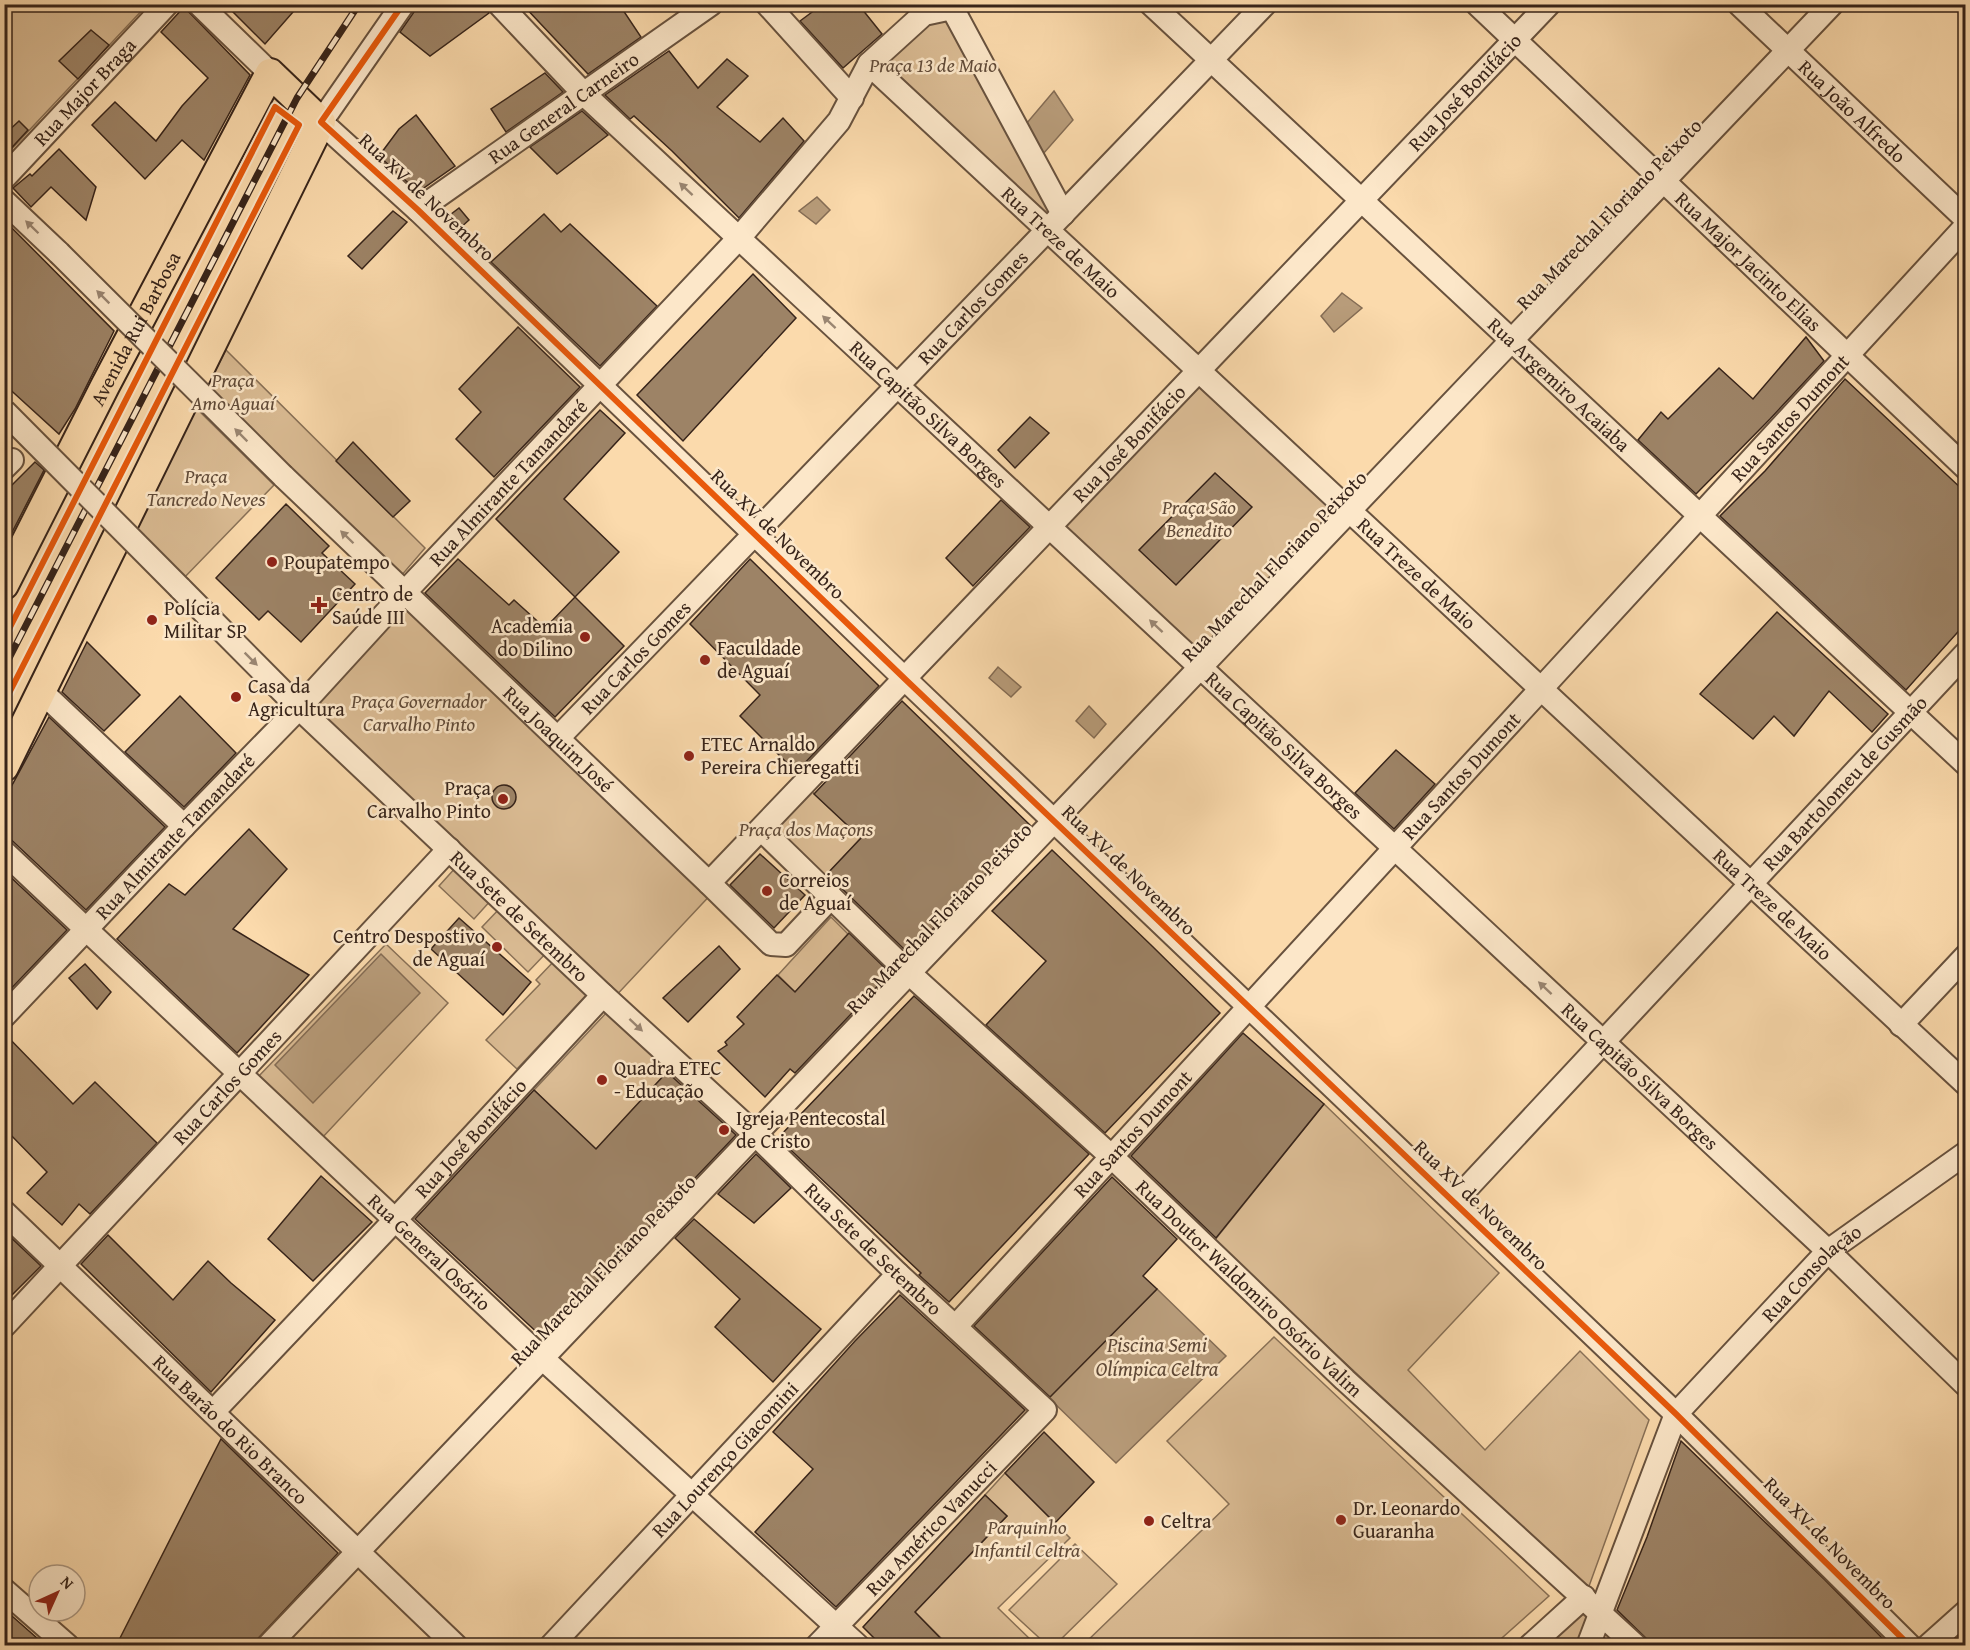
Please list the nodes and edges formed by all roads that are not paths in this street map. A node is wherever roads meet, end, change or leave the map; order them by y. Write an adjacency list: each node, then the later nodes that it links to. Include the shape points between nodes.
1 (167, 4): 22 (street, Rua Major Braga)
2 (199, 4): 18 (street, Rua XV de Novembro)
3 (403, 4): 21 (street)
4 (500, 4): 19 (street, Rua Capitão Silva Borges)
5 (711, 4): 19 (street, Rua General Carneiro)
6 (767, 4): 20 (street)
7 (1151, 4): 16 (street, Rua Argemiro Acaiaba)
8 (1265, 4): 16 (street, Rua Carlos Gomes)
9 (1477, 4): 14 (street, Rua Major Jacinto Elias)
10 (1549, 4): 14 (street, Rua José Bonifácio)
11 (1739, 4): 15 (street, Rua João Alfredo)
12 (1832, 4): 15 (street, Rua Marechal Floriano Peixoto)
13 (952, 6): 17 (street, Rua Almirante Tamandaré, via 924,14); 28 (street, Rua Treze de Maio)
14 (1515, 40): 23 (street, Rua Major Jacinto Elias); 25 (street, Rua José Bonifácio)
15 (1787, 50): 23 (street, Rua Marechal Floriano Peixoto); 27 (street, Rua João Alfredo)
16 (1211, 60): 25 (street, Rua Argemiro Acaiaba); 28 (street, Rua Carlos Gomes)
17 (869, 64): 20 (street, Rua Almirante Tamandaré); 28 (street, Rua Treze de Maio)
18 (270, 73): 21 (main road, Rua XV de Novembro); 42 (main road, Avenida Rui Barbosa)
19 (585, 95): 26 (street, Rua General Carneiro); 30 (street, Rua Capitão Silva Borges, one-way to 19)
20 (852, 98): 30 (street, Rua Almirante Tamandaré, via 839,121)
21 (321, 122): 26 (street, Rua XV de Novembro); 48 (main road)
22 (4, 178)
23 (1663, 181): 31 (street, Rua Marechal Floriano Peixoto); 32 (street, Rua Major Jacinto Elias)
24 (4, 201): 43 (street, Rua Joaquim José, one-way to 24, bridge)
25 (1362, 201): 31 (street, Rua Argemiro Acaiaba); 33 (street, Rua José Bonifácio)
26 (418, 210): 34 (street, Rua XV de Novembro)
27 (1965, 219)
28 (1055, 222): 33 (street, Rua Treze de Maio); 35 (street, Rua Carlos Gomes)
29 (1965, 226): 32 (street, Rua Santos Dumont)
30 (739, 238): 34 (street, Rua Almirante Tamandaré); 35 (street, Rua Capitão Silva Borges, one-way to 30)
31 (1511, 340): 38 (street, Rua Marechal Floriano Peixoto); 39 (street, Rua Argemiro Acaiaba)
32 (1847, 356): 37 (street, Rua Major Jacinto Elias); 39 (street, Rua Santos Dumont)
33 (1198, 370): 38 (street, Rua Treze de Maio); 40 (street, Rua José Bonifácio)
34 (600, 385): 41 (street, Rua XV de Novembro); 43 (street, Rua Almirante Tamandaré)
35 (897, 386): 40 (street, Rua Capitão Silva Borges); 41 (street, Rua Carlos Gomes)
36 (4, 411): 49 (street, Rua Sete de Setembro, one-way to 49, bridge)
37 (1965, 468)
38 (1349, 511): 45 (street, Rua Marechal Floriano Peixoto); 47 (street, Rua Treze de Maio)
39 (1700, 516): 47 (street, Rua Santos Dumont); 50 (street, Rua Argemiro Acaiaba)
40 (1049, 527): 45 (street, Rua Capitão Silva Borges, one-way to 40); 46 (street, Rua José Bonifácio)
41 (754, 534): 46 (street, Rua XV de Novembro); 51 (street, Rua Carlos Gomes)
42 (4, 585)
43 (405, 592): 49 (street, Rua Almirante Tamandaré); 51 (street, Rua Joaquim José)
44 (1965, 653): 50 (street, Rua Bartolomeu de Gusmão)
45 (1200, 667): 54 (street, Rua Marechal Floriano Peixoto); 58 (street, Rua Capitão Silva Borges)
46 (905, 680): 54 (street, Rua XV de Novembro); 56 (street, Rua José Bonifácio)
47 (1541, 689): 58 (street, Rua Santos Dumont); 61 (street, Rua Treze de Maio)
48 (42, 692): 53 (main road); 55 (street)
49 (299, 708): 55 (street, Rua Almirante Tamandaré); 57 (street, Rua Sete de Setembro)
50 (1910, 712): 52 (street, Rua Argemiro Acaiaba); 61 (street, Rua Bartolomeu de Gusmão)
51 (558, 738): 60 (street, Rua Joaquim José)
52 (1965, 764)
53 (4, 766)
54 (1054, 821): 65 (street, Rua Marechal Floriano Peixoto); 67 (street, Rua XV de Novembro)
55 (184, 825): 63 (street, Rua Almirante Tamandaré)
56 (762, 830): 60 (street, Rua José Bonifácio); 62 (street, Rua Doutor Waldomiro Osório Valim)
57 (449, 849): 66 (street, Rua Sete de Setembro); 71 (street, Rua Carlos Gomes)
58 (1395, 849): 67 (street, Rua Santos Dumont); 70 (street, Rua Capitão Silva Borges, one-way to 58)
59 (4, 852): 63 (street, Rua General Osório)
60 (709, 883): 62 (street, Rua Joaquim José, via 771,944 786,945)
61 (1750, 884): 69 (street, Rua Treze de Maio); 70 (street, Rua Bartolomeu de Gusmão)
62 (831, 897): 65 (street, Rua Doutor Waldomiro Osório Valim)
63 (86, 930): 68 (street, Rua Almirante Tamandaré); 71 (street, Rua General Osório)
64 (1965, 956): 69 (street)
65 (909, 973): 73 (street, Rua Marechal Floriano Peixoto); 75 (street, Rua Doutor Waldomiro Osório Valim)
66 (603, 995): 73 (street, Rua Sete de Setembro, one-way to 73); 78 (street, Rua José Bonifácio)
67 (1250, 1008): 75 (street, Rua Santos Dumont); 76 (street, Rua XV de Novembro)
68 (4, 1016)
69 (1901, 1025): 72 (street, Rua Treze de Maio)
70 (1603, 1042): 76 (street, Rua Bartolomeu de Gusmão); 79 (street, Rua Capitão Silva Borges)
71 (238, 1074): 78 (street, Rua General Osório); 80 (street, Rua Carlos Gomes)
72 (1965, 1084)
73 (755, 1134): 81 (street, Rua Sete de Setembro); 84 (street, Rua Marechal Floriano Peixoto)
74 (1965, 1152): 79 (street, Rua Consolação)
75 (1112, 1157): 83 (street, Rua Santos Dumont); 92 (street, Rua Doutor Waldomiro Osório Valim, via 1345,1380)
76 (1454, 1202): 88 (street, Rua XV de Novembro)
77 (4, 1212): 80 (street, Rua Barão do Rio Branco)
78 (395, 1220): 84 (street, Rua General Osório); 87 (street, Rua José Bonifácio)
79 (1828, 1251): 85 (street, Rua Capitão Silva Borges); 88 (street, Rua Consolação)
80 (60, 1266): 82 (street, Rua Carlos Gomes); 87 (street, Rua Barão do Rio Branco)
81 (898, 1274): 83 (street, Rua Sete de Setembro); 89 (street, Rua Lourenço Giacomini)
82 (4, 1326)
83 (956, 1326): 86 (street, Rua Sete de Setembro)
84 (542, 1358): 89 (street, Rua General Osório); 90 (street, Rua Marechal Floriano Peixoto)
85 (1965, 1385)
86 (1045, 1410): 95 (street, Rua Américo Vanucci)
87 (213, 1412): 90 (street, Rua Barão do Rio Branco)
88 (1676, 1414): 94 (street); 105 (street, Rua XV de Novembro)
89 (692, 1494): 95 (street, Rua General Osório); 99 (street, Rua Lourenço Giacomini)
90 (358, 1551): 97 (street, Rua Marechal Floriano Peixoto); 98 (street, Rua Barão do Rio Branco)
91 (4, 1590): 96 (street)
92 (1584, 1597): 94 (street, Rua Doutor Waldomiro Osório Valim); 102 (street)
93 (1965, 1612): 106 (street)
94 (1601, 1613): 103 (street); 104 (street, Rua Doutor Waldomiro Osório Valim)
95 (836, 1626): 100 (street, Rua Américo Vanucci); 101 (street, Rua General Osório)
96 (68, 1646)
97 (268, 1646)
98 (456, 1646)
99 (551, 1646)
100 (817, 1646)
101 (858, 1646)
102 (1530, 1646)
103 (1588, 1646)
104 (1636, 1646)
105 (1910, 1646)
106 (1928, 1646)

